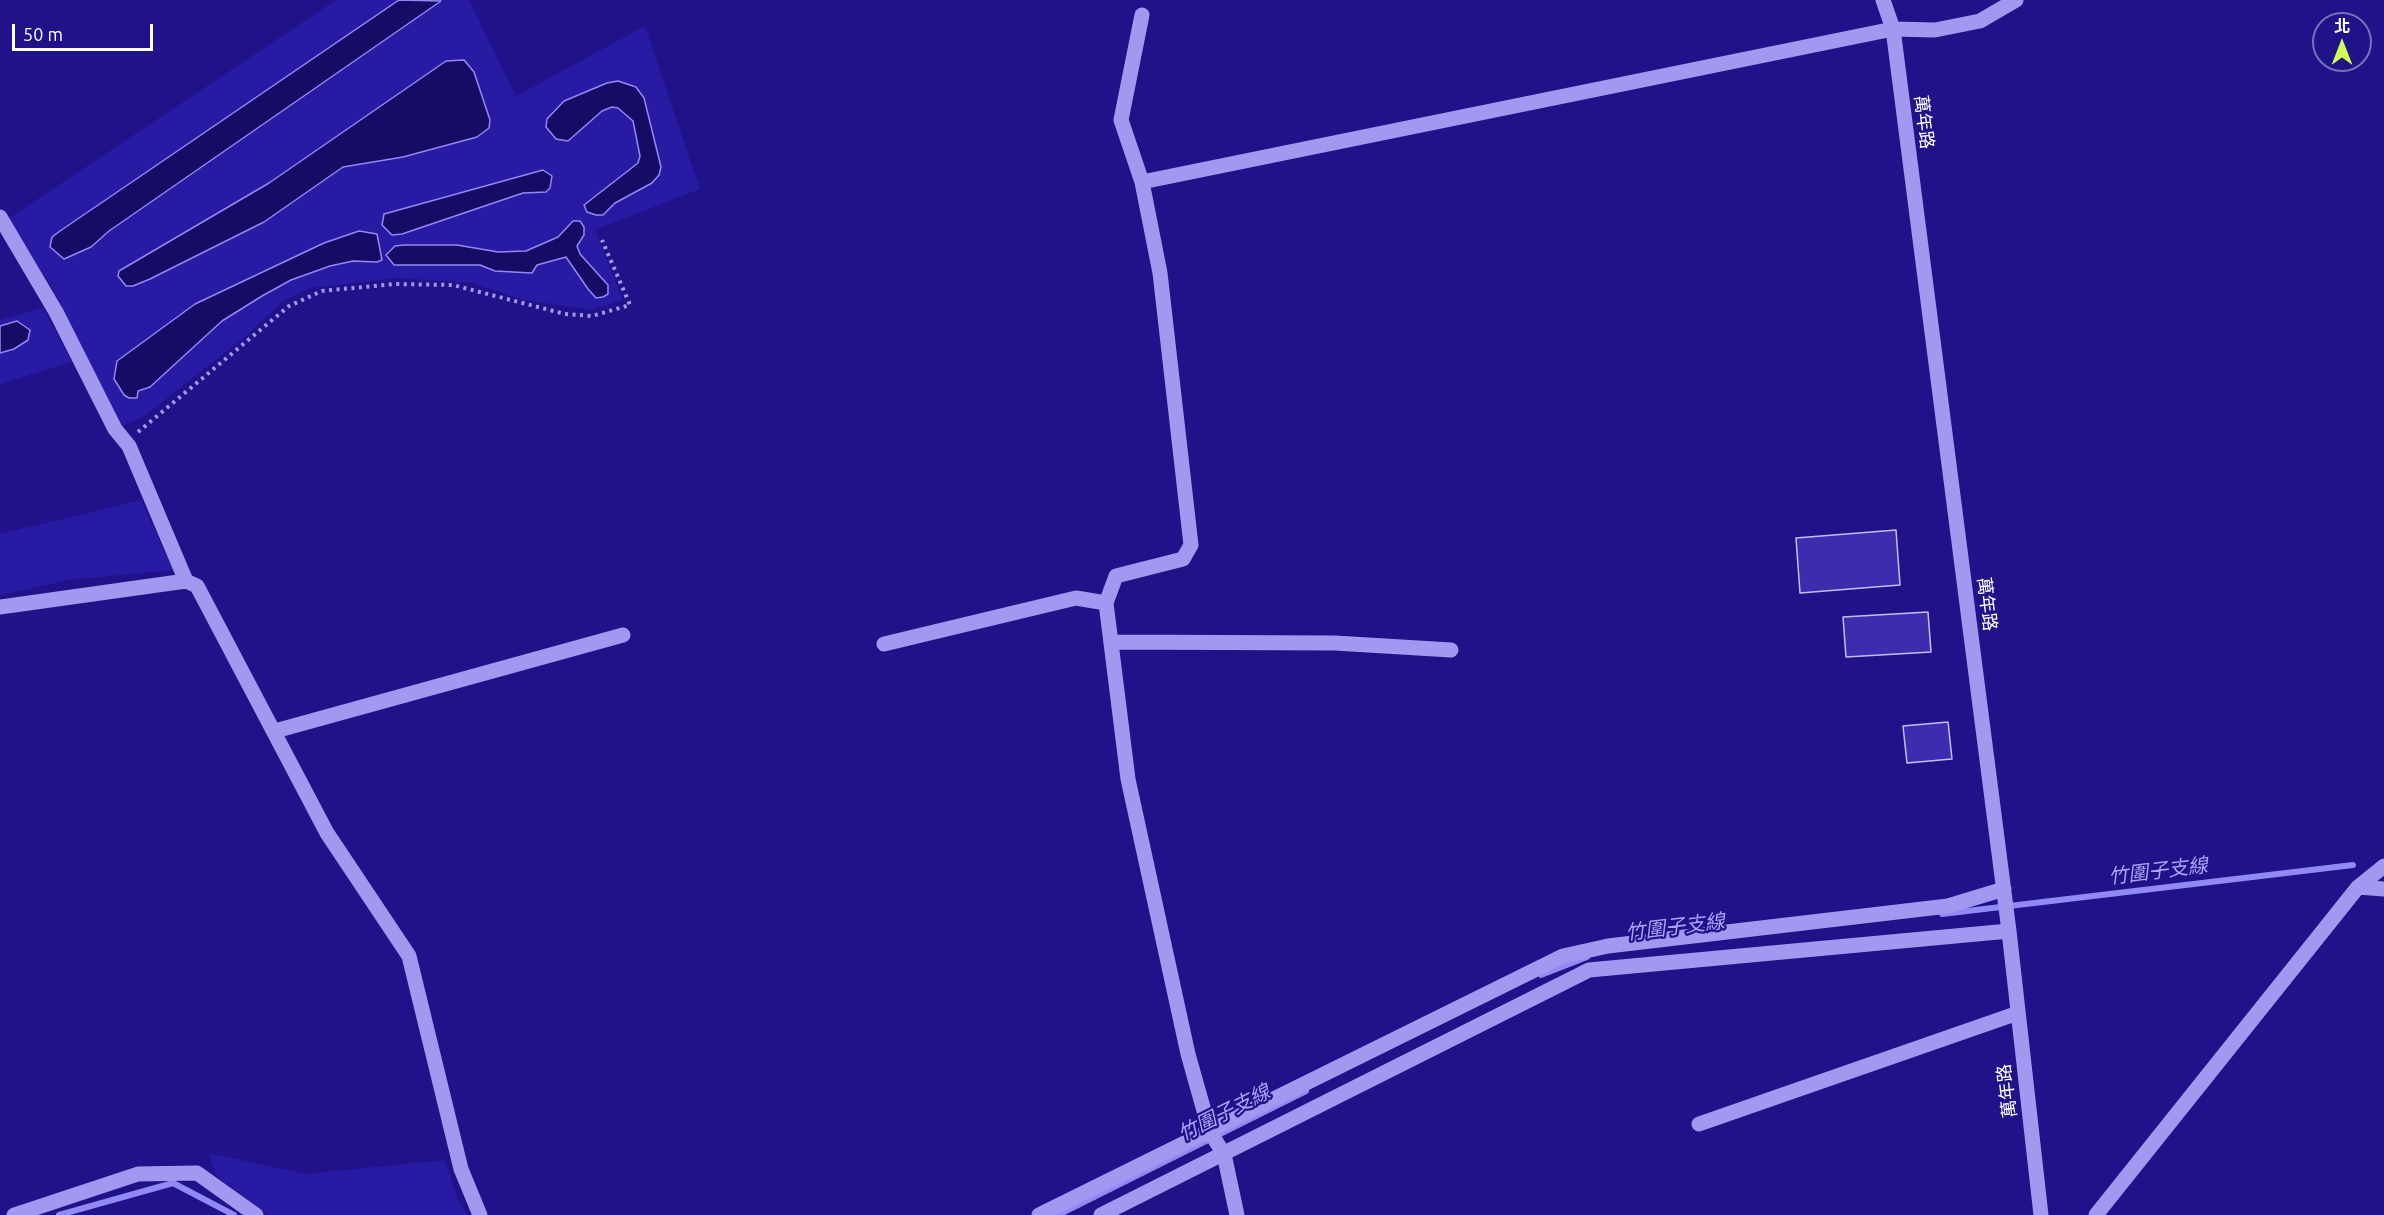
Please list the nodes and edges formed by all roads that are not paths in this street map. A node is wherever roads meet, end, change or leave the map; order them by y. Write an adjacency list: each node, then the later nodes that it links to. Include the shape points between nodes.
1 (1883, 0): 4 (street, 萬年路)
2 (2016, 0): 4 (street, via 1980,21 1935,30)
3 (1142, 15): 5 (street, via 1121,120)
4 (1893, 29): 5 (street); 17 (street, 萬年路)
5 (1142, 182): 8 (street, via 1160,273 1191,545 1183,559 1116,576)
6 (0, 218): 7 (street, via 56,312 115,429 126,442)
7 (186, 581): 9 (street); 14 (street, via 197,586)
8 (1106, 603): 11 (street); 12 (street, via 1076,598)
9 (0, 607)
10 (623, 635): 14 (street)
11 (1112, 642): 13 (street, via 1335,643); 22 (street, via 1128,779 1188,1054)
12 (884, 644)
13 (1451, 650)
14 (275, 731): 26 (street, via 327,833 409,956 461,1169)
15 (2384, 866): 16 (street)
16 (2358, 887): 18 (street); 31 (street)
17 (2004, 889): 19 (street, 萬年路); 22 (street, via 1948,906 1608,946 1563,956)
18 (2384, 889)
19 (2009, 931): 20 (street, 萬年路); 23 (street, via 1589,970)
20 (2018, 1013): 21 (street); 30 (street, 萬年路)
21 (1699, 1124)
22 (1210, 1132): 23 (street); 27 (street)
23 (1224, 1154): 28 (street); 29 (street)
24 (14, 1215): 25 (street, via 138,1174 197,1173)
25 (256, 1215)
26 (480, 1215)
27 (1039, 1215)
28 (1101, 1215)
29 (1237, 1215)
30 (2041, 1215)
31 (2096, 1215)

